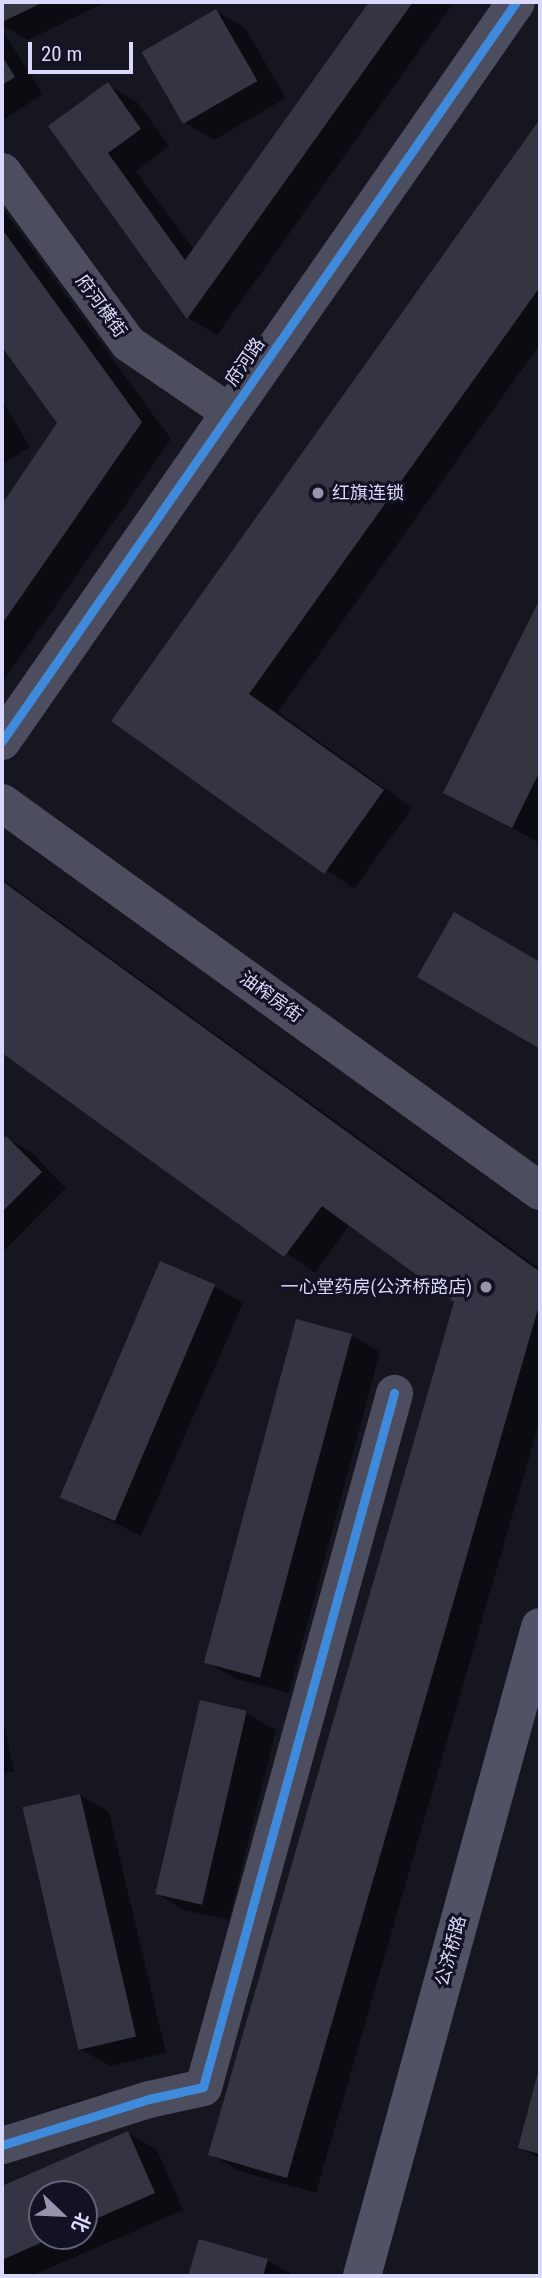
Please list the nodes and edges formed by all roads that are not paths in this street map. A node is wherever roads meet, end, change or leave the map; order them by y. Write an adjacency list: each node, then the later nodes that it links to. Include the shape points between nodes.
1 (516, 2): 3 (street, 府河路)
2 (2, 171): 3 (street, 府河横街, via 128,343)
3 (229, 412): 4 (street, 府河路)
4 (2, 741)
5 (2, 803): 6 (street, 油榨房街)
6 (540, 1191)
7 (394, 1393): 9 (street, via 203,2087 149,2099)
8 (540, 1627): 10 (main road, 公济桥路)
9 (2, 2146)
10 (362, 2276)

